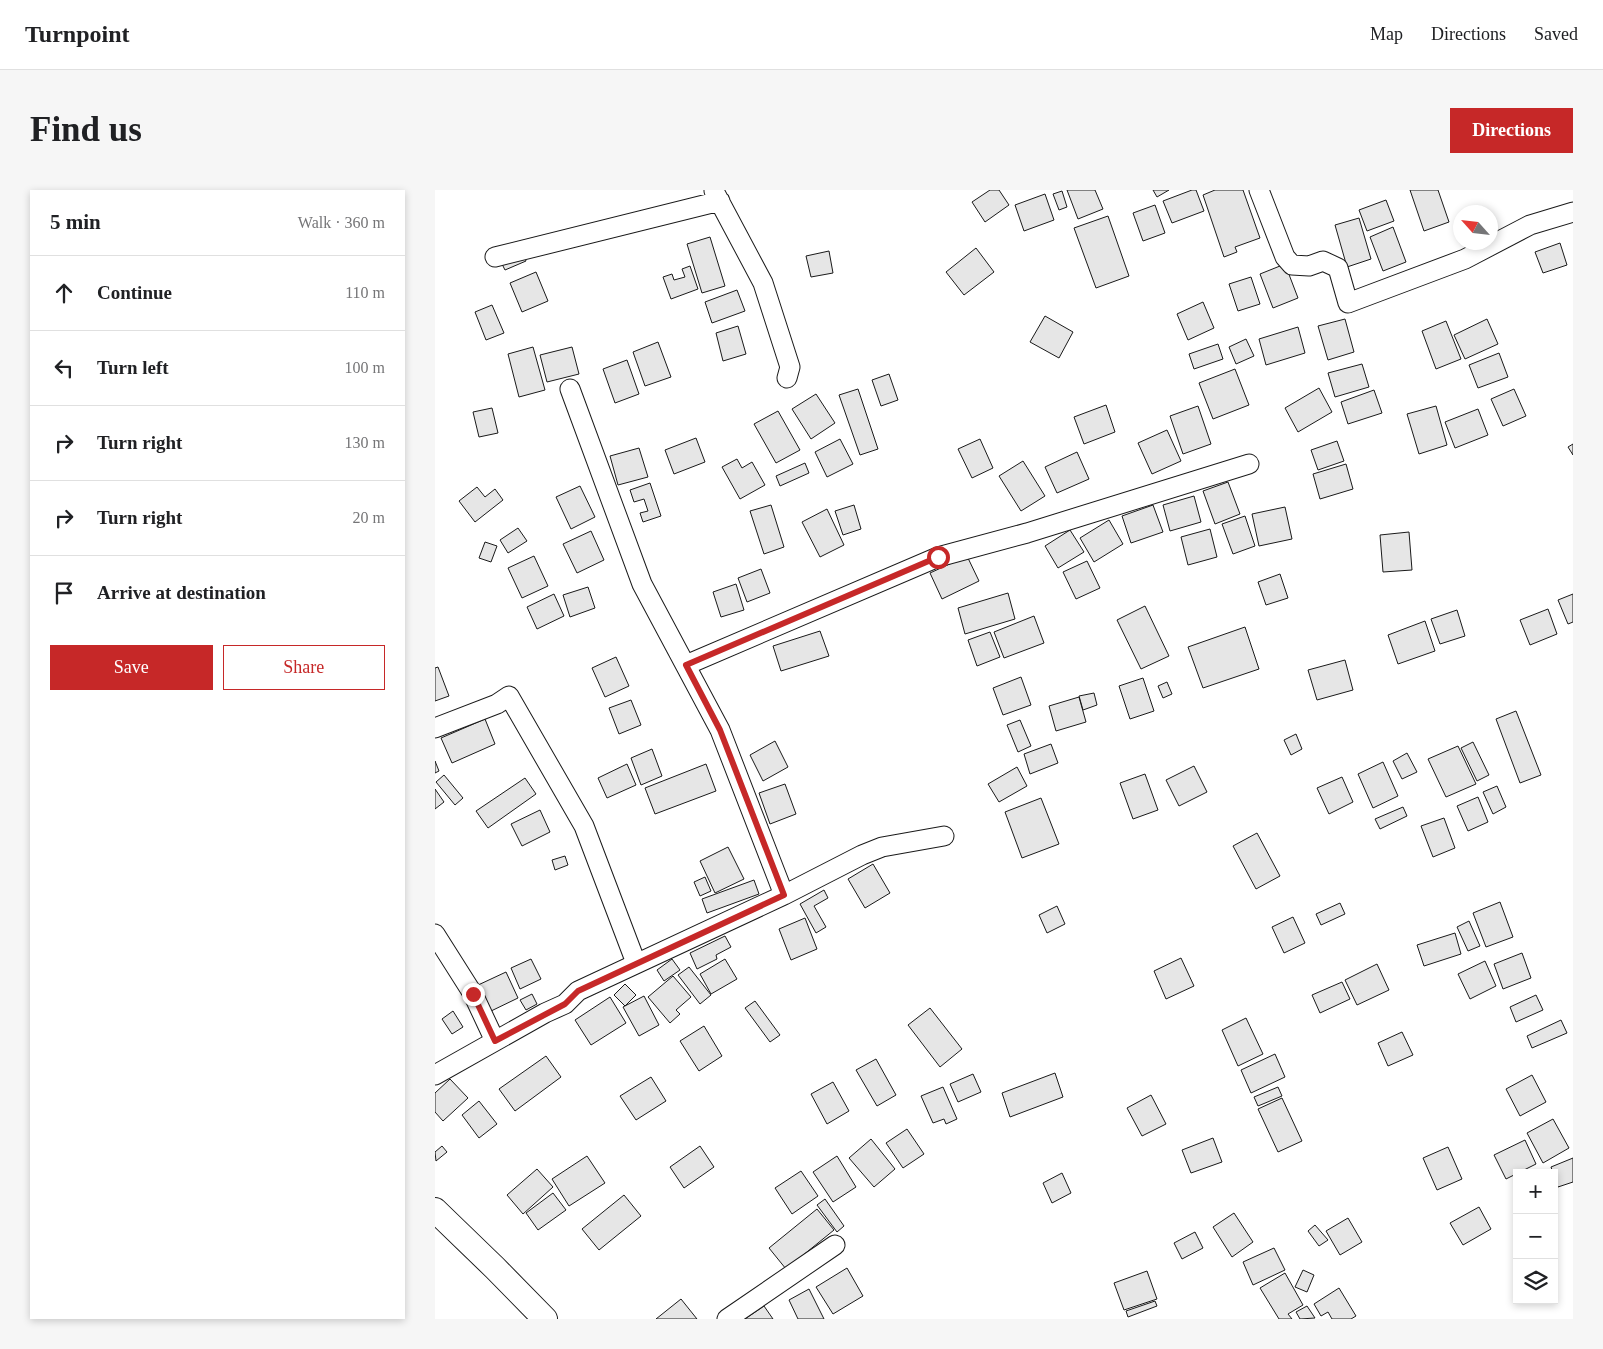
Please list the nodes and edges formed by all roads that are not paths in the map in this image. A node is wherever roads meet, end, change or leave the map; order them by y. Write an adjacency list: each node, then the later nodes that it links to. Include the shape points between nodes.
1 (1259, 190): 3 (street, via 1285,257 1292,265 1309,266 1323,261 1338,268 1347,302 1465,259 1530,225)
2 (717, 196): 4 (street); 5 (street, via 763,283 790,367)
3 (1573, 212)
4 (495, 257)
5 (787, 378)
6 (570, 389): 8 (street, via 642,584)
7 (1249, 464): 8 (street, via 938,557)
8 (686, 665): 11 (street, via 720,730)
9 (435, 728): 13 (street, via 497,704 509,696 584,826)
10 (943, 836): 11 (street, via 882,847)
11 (784, 895): 13 (street)
12 (435, 934): 14 (street, via 473,994)
13 (635, 963): 14 (street, via 578,991 565,1004)
14 (495, 1041): 15 (street)
15 (435, 1075)
16 (435, 1210): 18 (main road)
17 (835, 1245): 19 (street)
18 (545, 1319)
19 (727, 1319)

